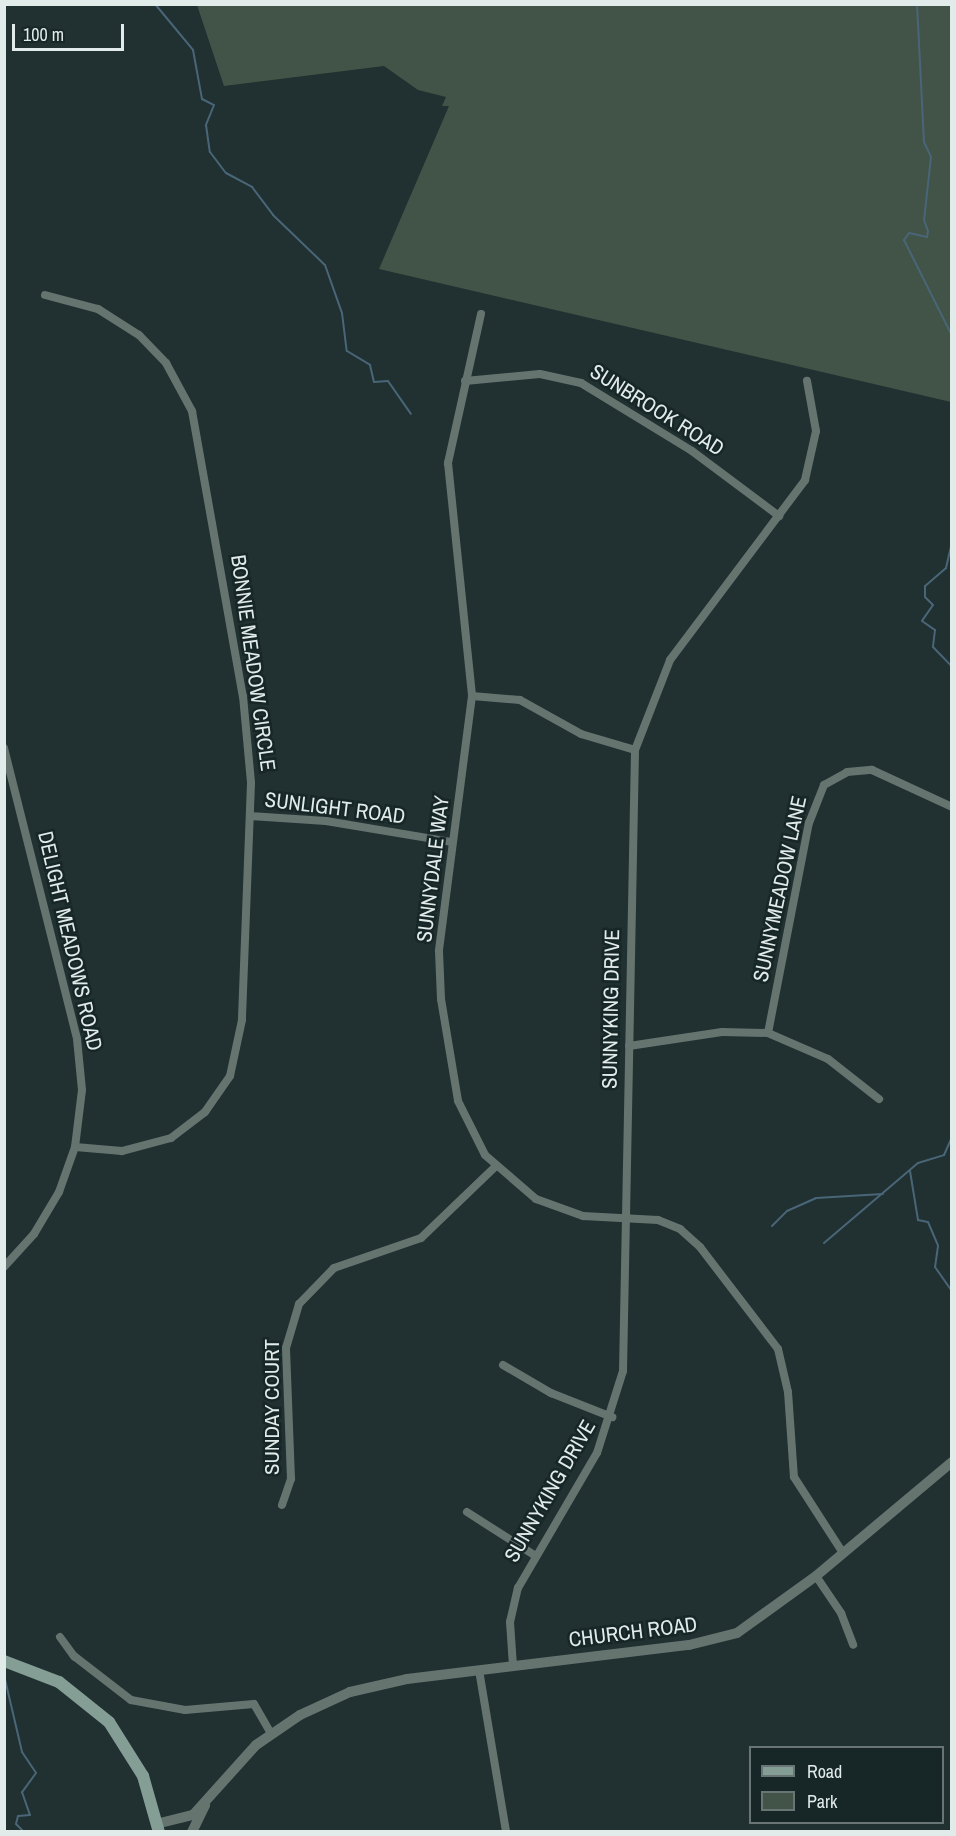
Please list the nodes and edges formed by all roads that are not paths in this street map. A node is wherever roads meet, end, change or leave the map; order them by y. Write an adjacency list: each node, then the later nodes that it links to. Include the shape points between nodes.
1 (45, 295): 10 (street, BONNIE MEADOW CIRCLE, via 98,309 139,335 166,363 192,411 248,726)
2 (481, 314): 3 (street, SUNNYDALE WAY)
3 (465, 381): 5 (street, SUNBROOK ROAD, via 540,374 581,383 692,451); 6 (street, SUNNYDALE WAY, via 448,463)
4 (807, 381): 5 (street, SUNNYKING DRIVE, via 816,431 812,459 800,489)
5 (779, 516): 8 (street, SUNNYKING DRIVE, via 670,660)
6 (472, 696): 8 (street, via 520,700 581,734); 11 (street, SUNNYDALE WAY)
7 (4, 748): 15 (street, DELIGHT MEADOWS ROAD, via 77,1039 82,1090)
8 (635, 750): 13 (street, SUNNYKING DRIVE)
9 (951, 807): 12 (street, SUNNYMEADOW LANE, via 872,770 847,772 824,785 809,823)
10 (250, 816): 11 (street, SUNLIGHT ROAD, via 326,821); 15 (street, BONNIE MEADOW CIRCLE, via 241,1030 225,1085 199,1119 161,1142 115,1152)
11 (452, 842): 16 (street, SUNNYDALE WAY, via 439,951 444,1028 463,1116)
12 (768, 1034): 13 (street, via 722,1032); 14 (street, via 828,1059)
13 (629, 1046): 17 (street, SUNNYKING DRIVE)
14 (879, 1100)
15 (75, 1147): 18 (street, DELIGHT MEADOWS ROAD, via 44,1220)
16 (495, 1167): 17 (street, SUNNYDALE WAY, via 550,1206 590,1217); 22 (street, SUNDAY COURT, via 421,1238 334,1268 300,1303 286,1347 291,1479)
17 (627, 1218): 20 (street, SUNNYKING DRIVE, via 625,1355); 24 (street, SUNNYDALE WAY, via 658,1220 690,1236 770,1334 786,1375 794,1477)
18 (4, 1267)
19 (503, 1365): 20 (street, via 551,1393)
20 (612, 1417): 25 (street, SUNNYKING DRIVE, via 591,1464)
21 (951, 1462): 24 (street, CHURCH ROAD)
22 (282, 1504)
23 (467, 1512): 25 (street)
24 (843, 1553): 26 (street, CHURCH ROAD)
25 (534, 1555): 30 (street, SUNNYKING DRIVE, via 513,1606)
26 (816, 1575): 28 (street, via 841,1612); 30 (street, CHURCH ROAD, via 746,1628 718,1640)
27 (60, 1637): 32 (street, via 74,1656 131,1700 198,1710 254,1704)
28 (853, 1645)
29 (4, 1661): 34 (main road, via 59,1682 109,1722 143,1776)
30 (513, 1666): 31 (street, CHURCH ROAD)
31 (479, 1670): 32 (street, CHURCH ROAD, via 360,1689 307,1711); 36 (street)
32 (271, 1734): 33 (street, CHURCH ROAD, via 241,1758)
33 (205, 1803): 34 (street, CHURCH ROAD, via 187,1818); 35 (street)
34 (156, 1829)
35 (192, 1832)
36 (506, 1832)

